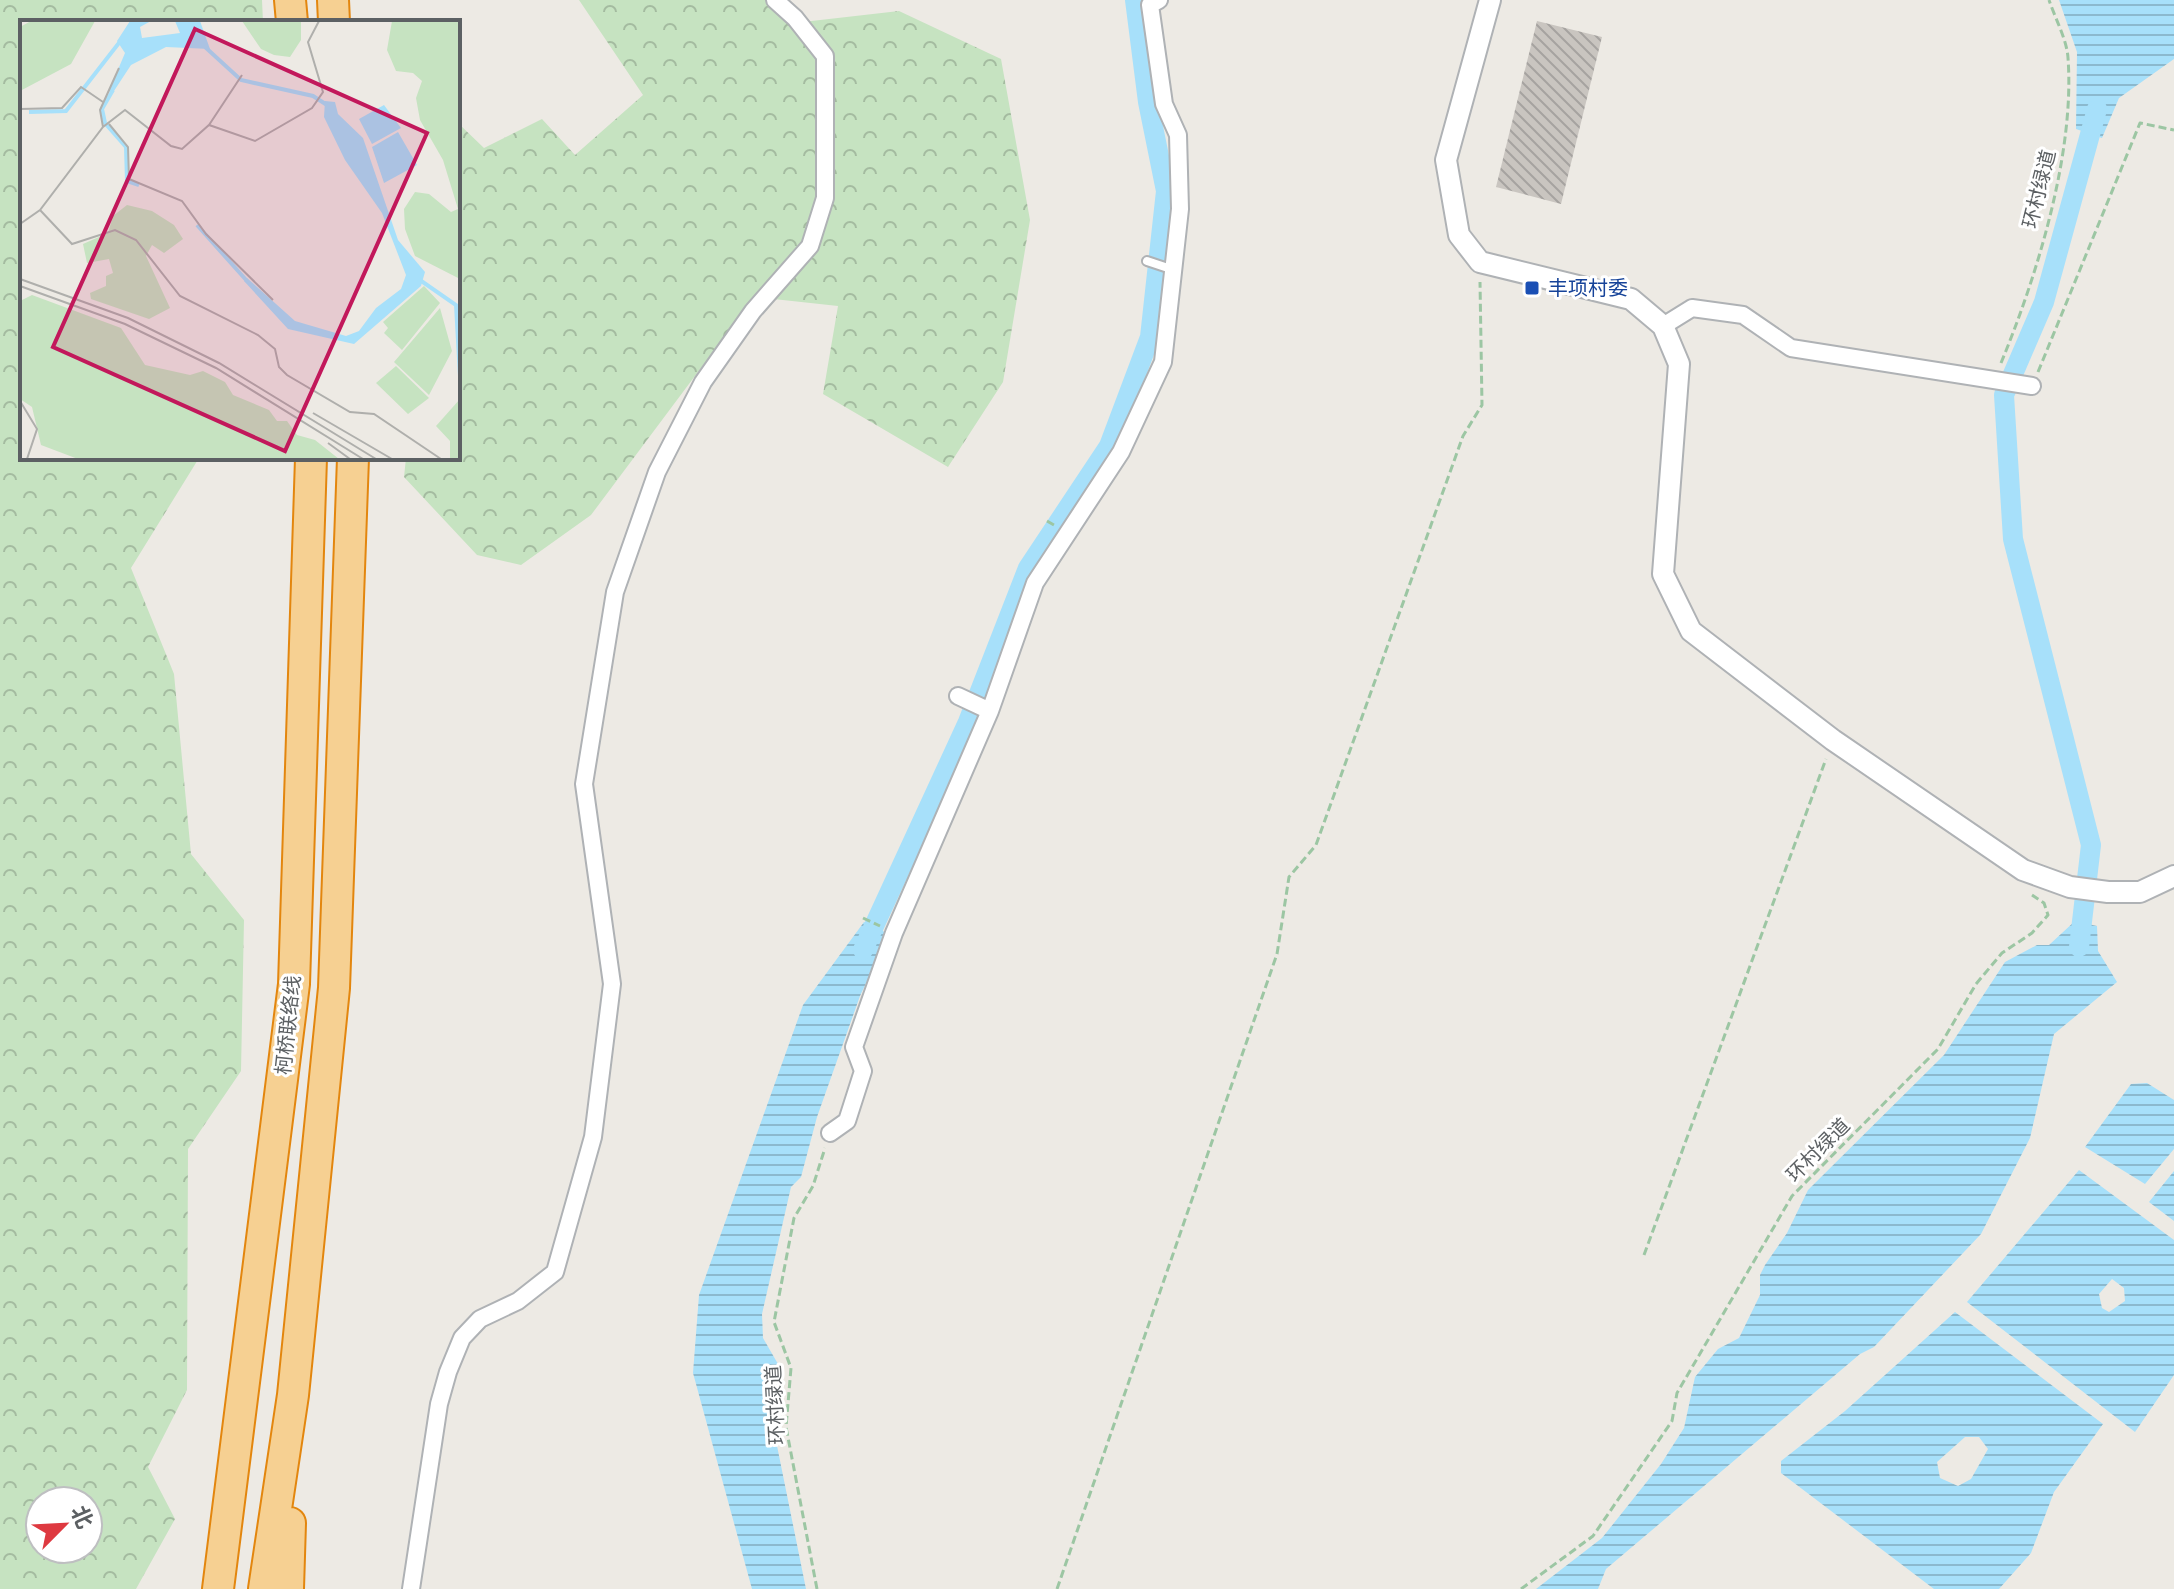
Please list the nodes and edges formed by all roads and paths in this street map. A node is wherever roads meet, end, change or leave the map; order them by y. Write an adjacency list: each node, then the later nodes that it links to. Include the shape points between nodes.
1 (290, 0): 7 (highway)
2 (333, 0): 8 (highway)
3 (775, 0): 29 (street, via 825,56 825,198 810,246 753,311 703,382 657,472 615,592 584,784 612,984 593,1137 555,1272 518,1301 480,1319 462,1338 448,1372)
4 (1159, 0): 12 (street, via 1150,5 1164,104 1178,135)
5 (1490, 0): 11 (street, via 1446,160 1459,235)
6 (2049, 0): 14 (path, 环村绿道, via 2068,55 2065,148 2023,309)
7 (292, 20)
8 (334, 20)
9 (2174, 130): 15 (path, via 2140,123)
10 (1147, 261): 12 (lane)
11 (1480, 262): 13 (street, via 1631,299); 31 (path, via 1482,405 1463,436 1316,845 1289,877 1277,954)
12 (1175, 270): 19 (street, via 1163,362 1121,452 1035,583)
13 (1663, 326): 14 (street, via 1692,308 1743,315 1791,348); 20 (street, via 1679,364 1663,574 1691,631)
14 (1994, 380): 15 (street)
15 (2032, 386)
16 (311, 460): 26 (highway, 柯桥联络线, via 294,984)
17 (353, 460): 25 (highway, 柯桥联络线, via 334,988)
18 (962, 698): 19 (street)
19 (987, 709): 23 (street, via 894,933 854,1047 863,1071 847,1121)
20 (1833, 740): 21 (street, via 2023,870 2070,887 2108,892 2140,892); 24 (path)
21 (2174, 876)
22 (2031, 894): 32 (path, 环村绿道, via 2044,903 2048,915 2002,953 1976,984 1938,1049 1792,1196 1677,1393 1672,1421 1593,1536)
23 (830, 1133): 30 (path, 环村绿道, via 813,1186 794,1218 774,1322 791,1368 786,1427)
24 (1644, 1255)
25 (293, 1395): 27 (highway, 柯桥联络线); 28 (highway)
26 (215, 1589)
27 (264, 1589)
28 (288, 1589)
29 (411, 1589)
30 (817, 1589)
31 (1057, 1589)
32 (1521, 1589)

